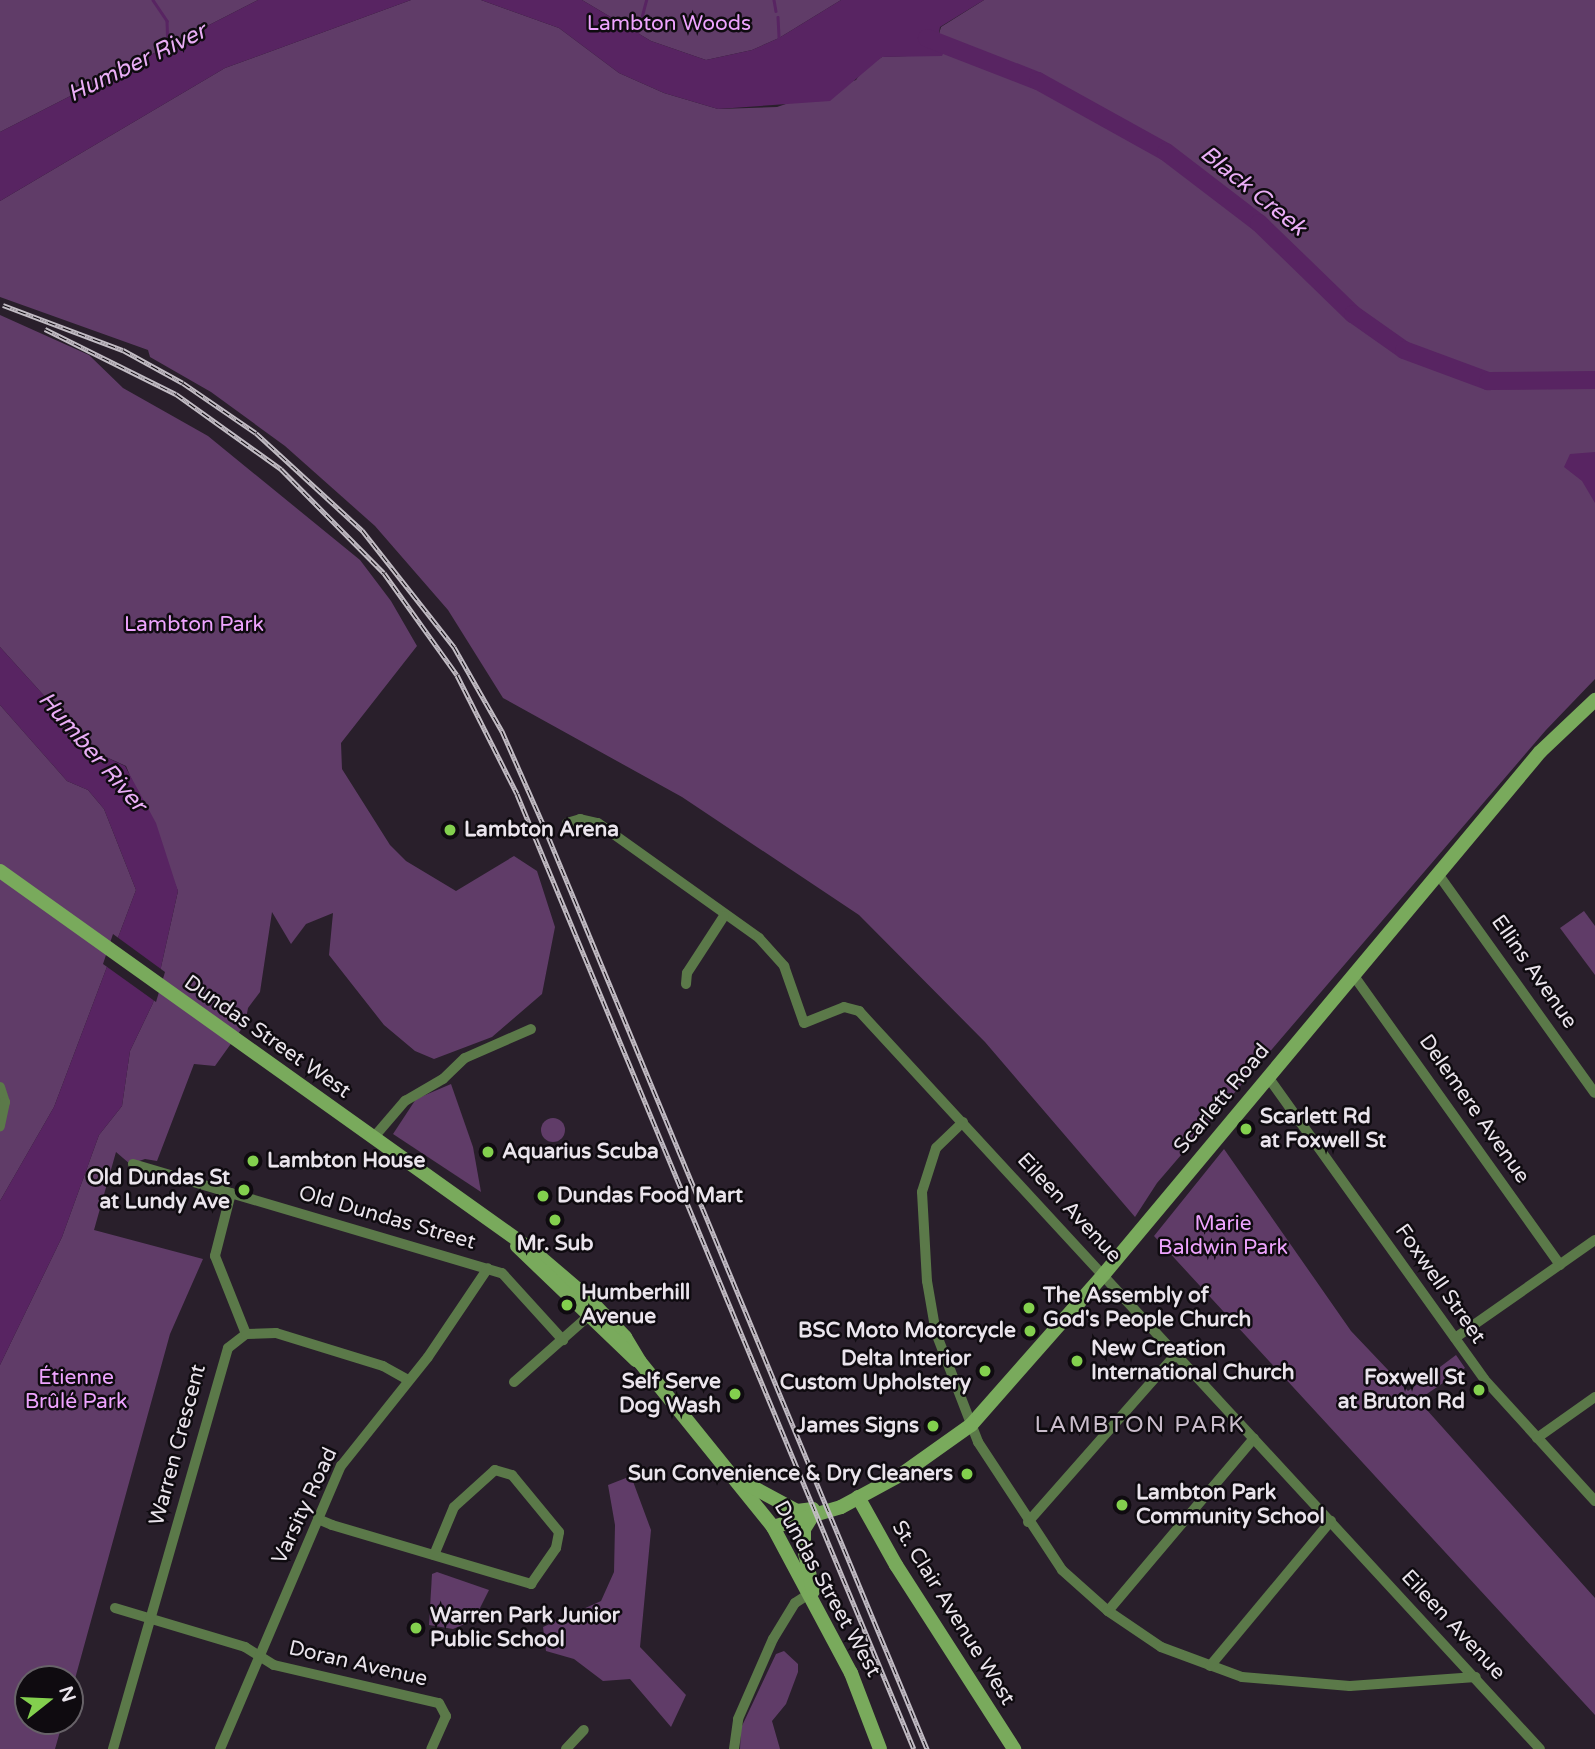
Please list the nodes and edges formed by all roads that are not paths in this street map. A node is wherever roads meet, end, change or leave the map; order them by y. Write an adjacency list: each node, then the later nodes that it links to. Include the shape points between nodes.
1 (1595, 700): 4 (main road, Scarlett Road, via 1540,752)
2 (567, 823): 5 (street, Eileen Avenue, via 580,818 598,823)
3 (0, 872): 14 (main road, Dundas Street West)
4 (1438, 874): 6 (main road, Scarlett Road); 11 (street, Ellins Avenue)
5 (724, 916): 7 (street, via 687,973); 12 (street, Eileen Avenue, via 776,953 803,1023 853,1007)
6 (1354, 976): 9 (main road, Scarlett Road); 18 (street, Delemere Avenue)
7 (686, 984)
8 (531, 1029): 14 (street, via 466,1058 443,1079 404,1101)
9 (1268, 1077): 20 (main road, Scarlett Road); 23 (street, Foxwell Street)
10 (0, 1087): 13 (street, via 5,1102)
11 (1595, 1093)
12 (963, 1122): 20 (street, Eileen Avenue); 29 (street, via 936,1148 922,1192 922,1222 936,1333)
13 (0, 1126)
14 (374, 1137): 21 (main road, Dundas Street West, via 509,1238)
15 (133, 1164): 16 (street, Old Dundas Street)
16 (231, 1193): 19 (street, Old Dundas Street); 22 (street, via 215,1256)
17 (1595, 1240): 18 (street)
18 (1560, 1265): 23 (street)
19 (488, 1268): 24 (street, Old Dundas Street, via 515,1282); 26 (street, Varsity Road)
20 (1104, 1273): 25 (street, Eileen Avenue); 29 (main road, Scarlett Road)
21 (594, 1312): 24 (street); 32 (main road, Dundas Street West)
22 (246, 1334): 26 (street, via 284,1335 383,1366); 45 (street, Warren Crescent, via 222,1360)
23 (1455, 1338): 31 (street, Foxwell Street)
24 (564, 1340): 27 (street)
25 (1176, 1354): 30 (street, Eileen Avenue); 38 (street)
26 (408, 1380): 36 (street, Varsity Road, via 341,1466)
27 (514, 1382)
28 (1595, 1397): 31 (street)
29 (971, 1426): 33 (main road, Scarlett Road); 38 (street)
30 (1254, 1438): 37 (street, Eileen Avenue); 44 (street)
31 (1537, 1438): 34 (street, Foxwell Street)
32 (739, 1480): 33 (main road, Scarlett Road, via 797,1511); 39 (main road, Dundas Street West)
33 (858, 1497): 35 (main road, Scarlett Road); 56 (main road, St. Clair Avenue West)
34 (1595, 1501)
35 (811, 1518): 39 (main road, Scarlett Road); 43 (main road, via 804,1548)
36 (318, 1519): 40 (street); 46 (street, Varsity Road)
37 (1331, 1521): 47 (street); 48 (street, Eileen Avenue)
38 (1028, 1522): 44 (street, via 1062,1570)
39 (773, 1527): 41 (main road, Dundas Street West)
40 (434, 1555): 40 (street, via 454,1507 495,1470 512,1475 559,1532 556,1548 531,1584)
41 (809, 1594): 43 (main road, Dundas Street West); 54 (street, via 795,1603 774,1639 738,1718)
42 (114, 1608): 45 (street)
43 (817, 1609): 55 (main road, Dundas Street West, via 851,1673)
44 (1108, 1611): 47 (street, via 1161,1647)
45 (151, 1619): 46 (street, via 245,1647); 50 (street, Warren Crescent)
46 (260, 1656): 51 (street, Varsity Road); 52 (street, Doran Avenue, via 274,1665 439,1703 446,1716)
47 (1210, 1666): 48 (street, via 1272,1683 1350,1686)
48 (1476, 1677): 57 (street, Eileen Avenue)
49 (584, 1730): 53 (street)
50 (113, 1749)
51 (220, 1749)
52 (431, 1749)
53 (566, 1749)
54 (734, 1749)
55 (880, 1749)
56 (1014, 1749)
57 (1540, 1749)

